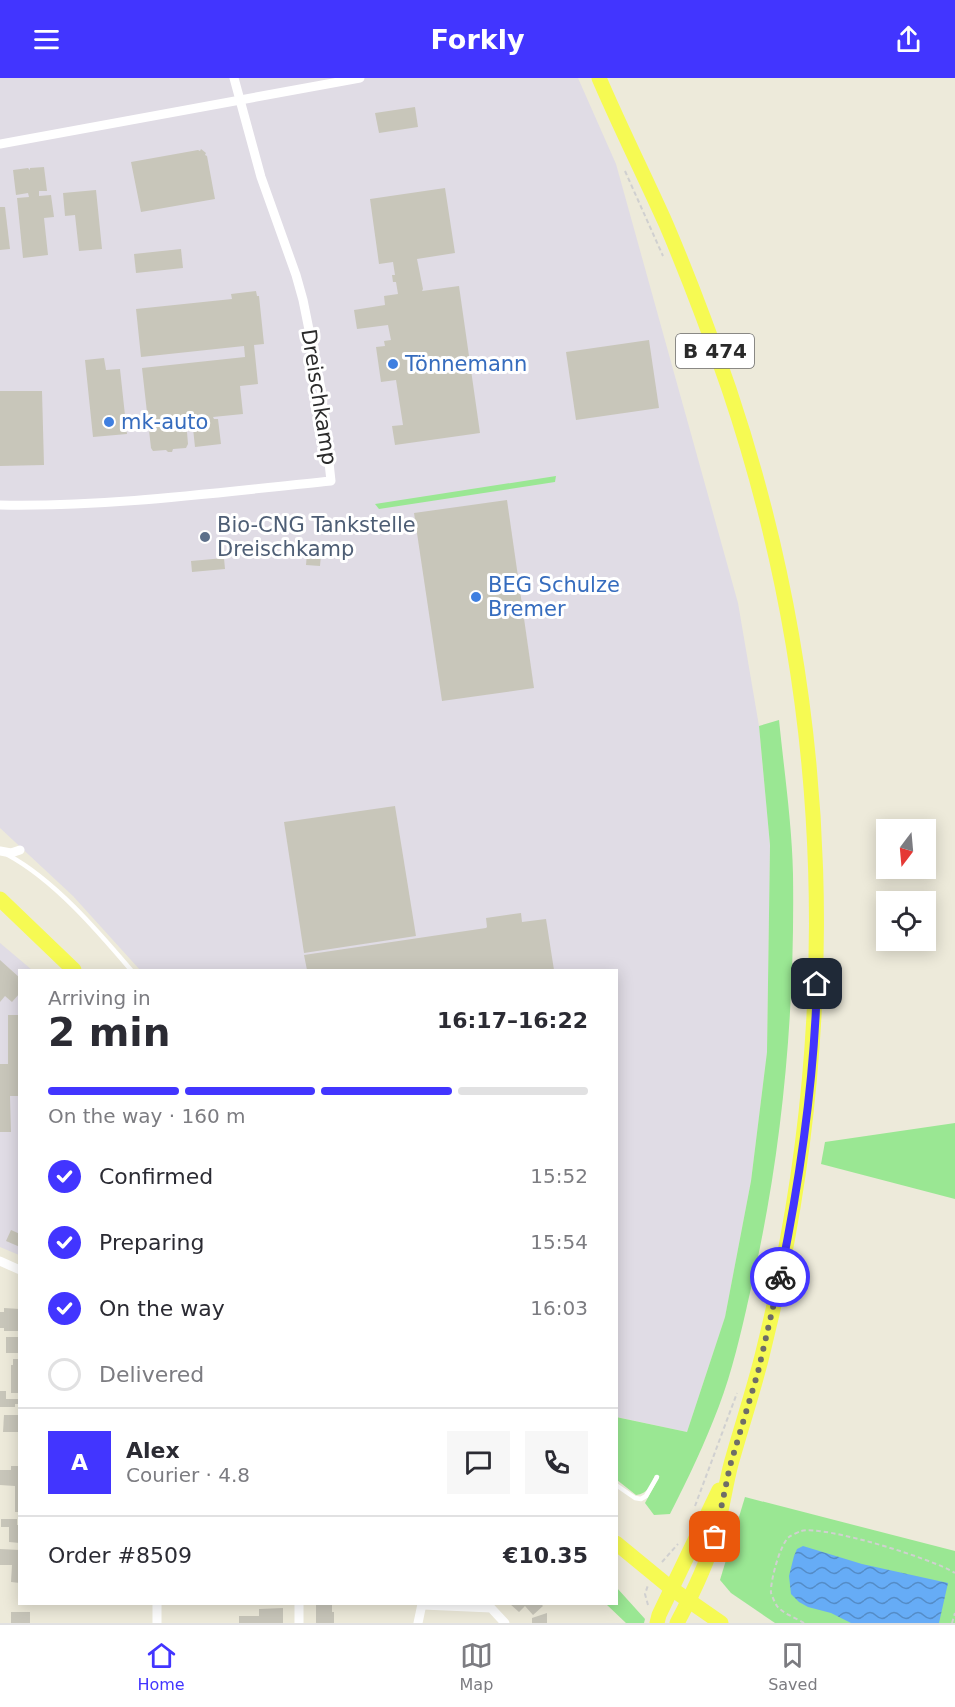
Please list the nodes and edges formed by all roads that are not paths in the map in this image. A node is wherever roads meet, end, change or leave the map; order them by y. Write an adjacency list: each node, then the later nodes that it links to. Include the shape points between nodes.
1 (234, 78): 4 (street)
2 (360, 78): 4 (street)
3 (599, 78): 14 (main road, B 474, via 665,224 740,424 782,584 809,756 817,863 818,950 808,1108 778,1286)
4 (240, 99): 5 (street); 6 (street, Dreischkamp, via 261,177 303,300 321,389 331,481 52,506)
5 (0, 144)
6 (0, 505)
7 (20, 850): 8 (street)
8 (1, 851): 11 (lane, via 51,886)
9 (0, 899): 10 (main road)
10 (73, 969)
11 (130, 969)
12 (0, 1261): 13 (street)
13 (18, 1268)
14 (730, 1466): 18 (main road, B 474); 19 (main road, B 474, via 715,1537)
15 (657, 1477): 16 (lane, via 641,1499)
16 (618, 1486)
17 (618, 1545): 18 (main road)
18 (672, 1589): 19 (main road); 24 (main road, B 474)
19 (689, 1601): 29 (main road, B 474); 30 (main road)
20 (157, 1605): 25 (street)
21 (299, 1605): 26 (street)
22 (422, 1605): 27 (street)
23 (439, 1605): 28 (street, via 491,1608)
24 (653, 1619)
25 (157, 1623)
26 (299, 1623)
27 (418, 1623)
28 (505, 1623)
29 (677, 1623)
30 (721, 1623)

